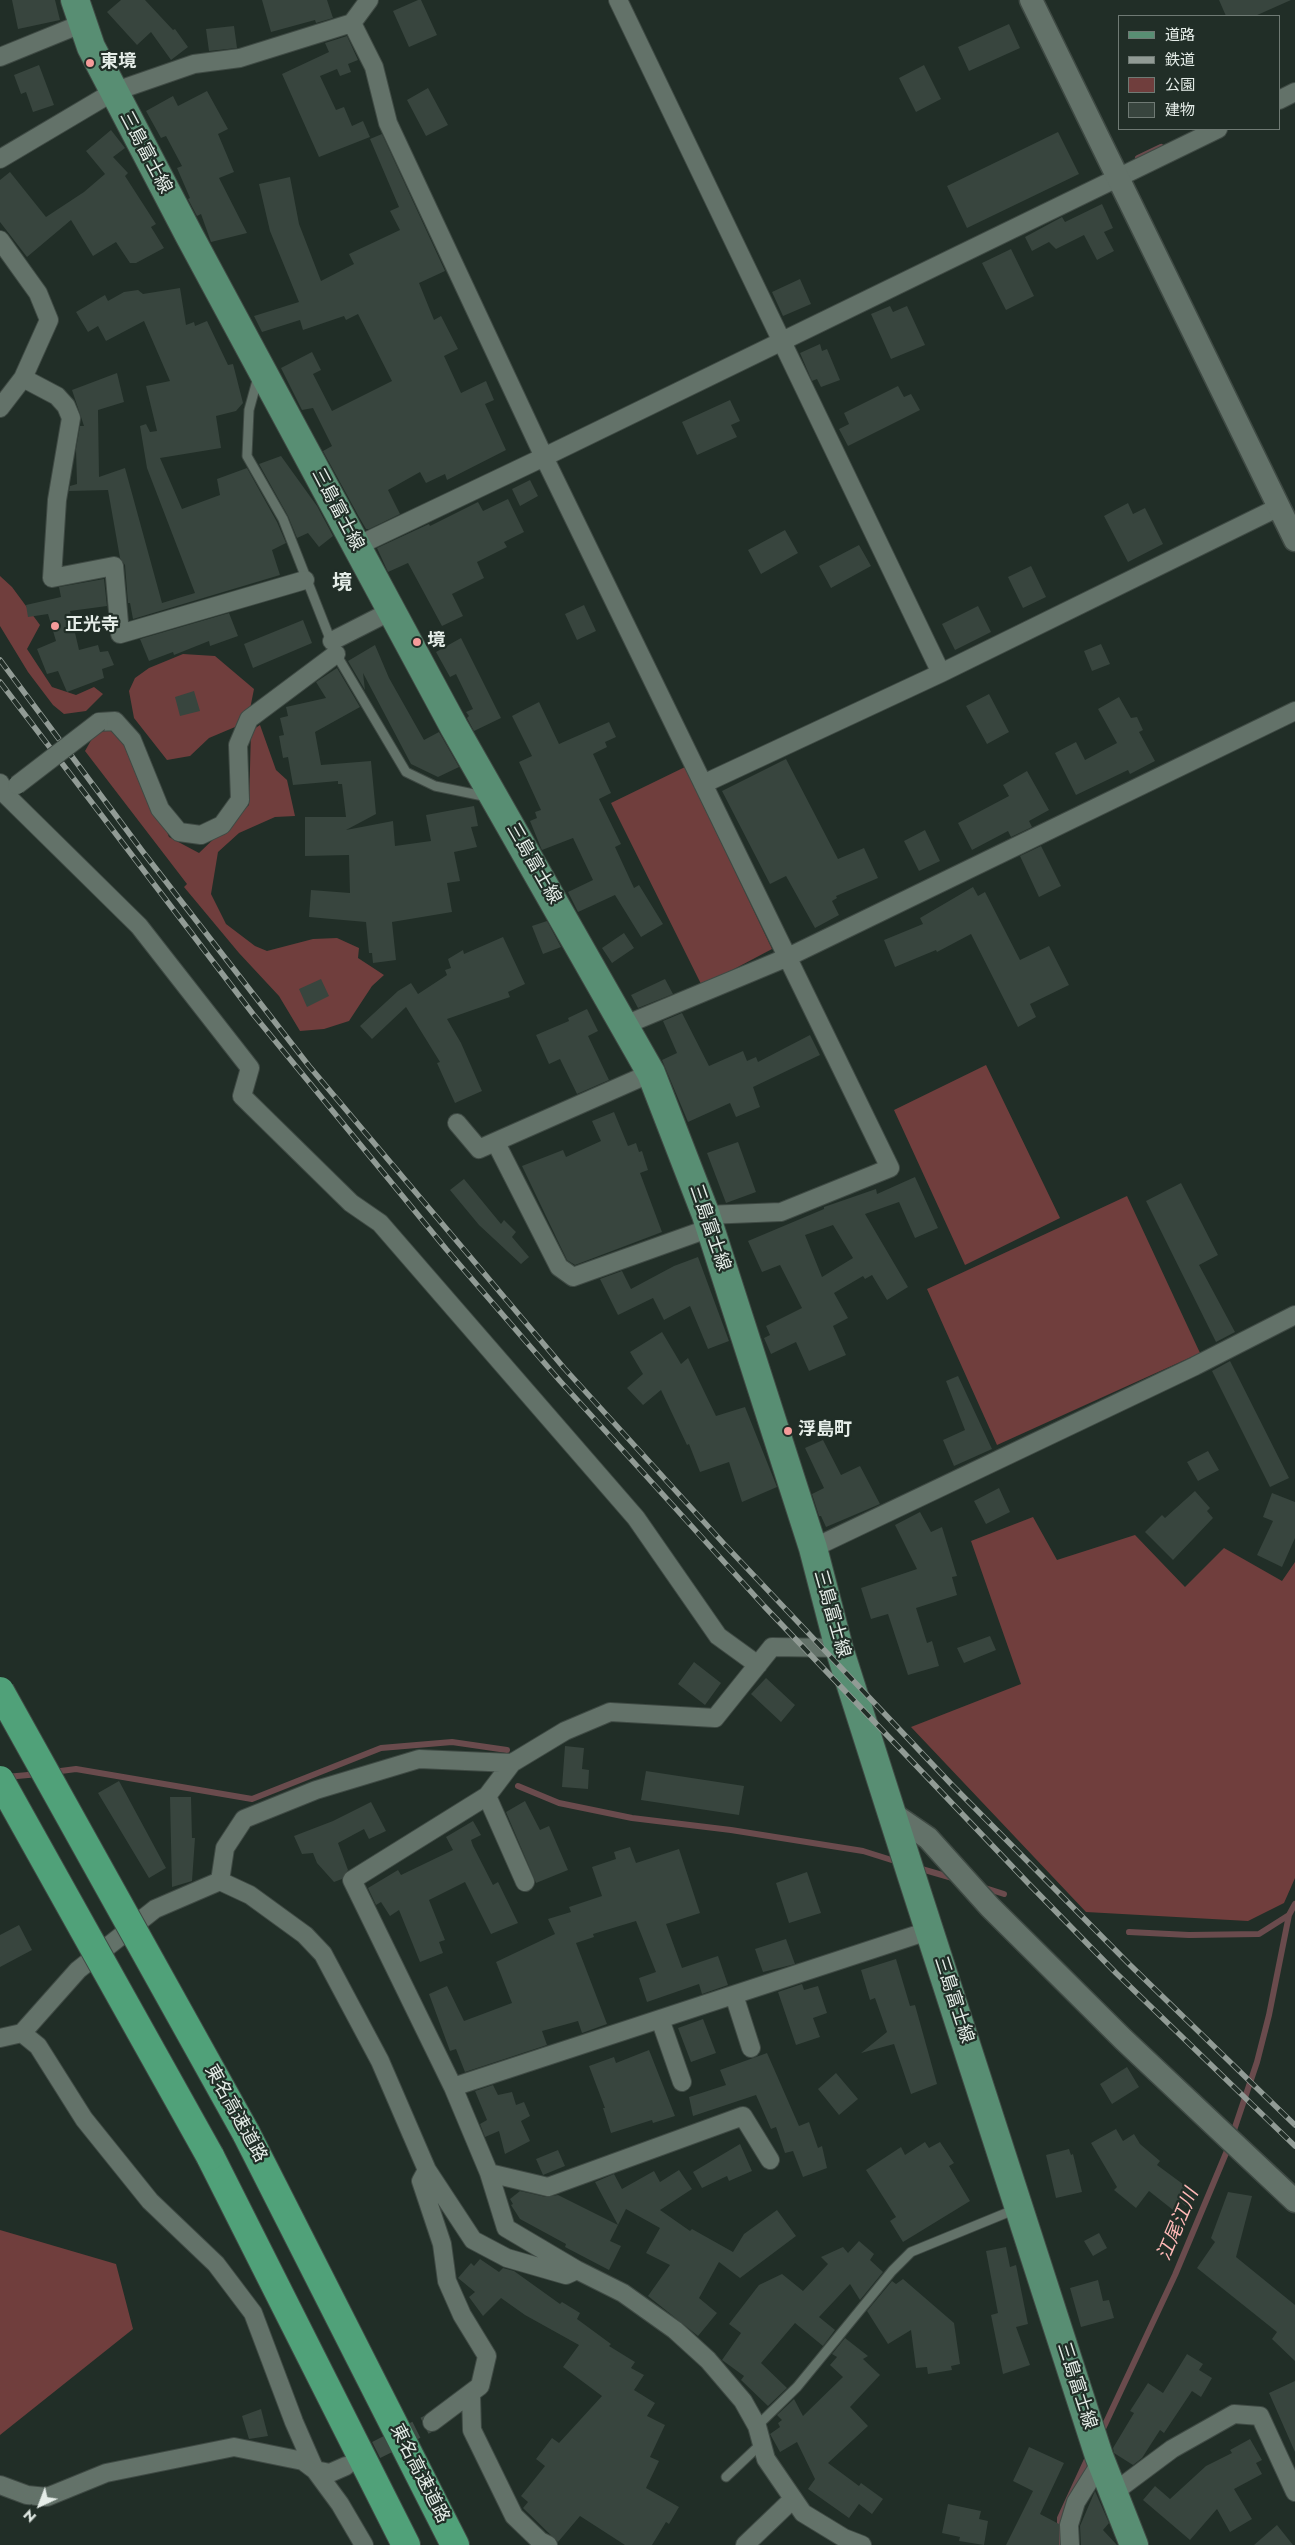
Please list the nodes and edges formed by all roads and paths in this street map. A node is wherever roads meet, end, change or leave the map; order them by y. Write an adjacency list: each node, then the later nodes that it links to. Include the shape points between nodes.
1 (369, 0): 5 (street)
2 (618, 0): 14 (street)
3 (1031, 0): 12 (street)
4 (78, 12): 6 (street); 7 (main road, 三島富士線)
5 (352, 23): 7 (street, via 240,58 194,64); 18 (street, via 374,67 388,123)
6 (0, 57)
7 (113, 92): 11 (street); 15 (main road, 三島富士線)
8 (1295, 92): 9 (street)
9 (1280, 100)
10 (1216, 130): 12 (street)
11 (0, 159)
12 (1117, 177): 14 (street); 19 (street)
13 (0, 240): 16 (street, via 38,293 49,320)
14 (780, 341): 18 (street); 25 (street)
15 (261, 368): 21 (main road, 三島富士線); 22 (lane, via 249,410 247,456 283,520)
16 (23, 378): 17 (street); 22 (street, via 56,396 66,406 71,418 57,500 52,578 114,566 120,634)
17 (0, 408)
18 (544, 457): 21 (street); 27 (street)
19 (1279, 507): 20 (street); 25 (street)
20 (1295, 540)
21 (357, 546): 23 (main road, 三島富士線)
22 (305, 580): 24 (lane)
23 (391, 611): 24 (street); 29 (main road, 三島富士線)
24 (334, 648): 28 (street, bridge, via 249,719 238,745 240,800 222,825 201,835 179,832 160,810 132,740 115,721 99,722); 29 (lane, via 406,772 435,786)
25 (941, 673): 27 (street)
26 (1295, 711): 30 (street)
27 (702, 784): 30 (street)
28 (6, 791): 39 (street, via 139,926 250,1068 242,1096 351,1203 380,1223 636,1518 718,1636)
29 (496, 799): 31 (main road, 三島富士線)
30 (788, 957): 31 (street); 35 (street, via 890,1168 782,1212)
31 (625, 1026): 32 (main road, 三島富士線)
32 (651, 1073): 34 (street); 35 (main road, 三島富士線)
33 (457, 1123): 34 (street, via 479,1149)
34 (496, 1143): 35 (street, via 559,1267 573,1277)
35 (708, 1222): 37 (main road, 三島富士線)
36 (1295, 1316): 37 (street)
37 (813, 1548): 38 (main road, 三島富士線)
38 (839, 1648): 39 (street, via 772,1647); 44 (main road, 三島富士線)
39 (758, 1665): 41 (street, via 715,1718 610,1712 565,1731)
40 (0, 1691): 74 (highway, 東名高速道路, bridge, via 246,2133)
41 (512, 1763): 43 (street); 45 (street, via 419,1758 306,1793 244,1819 225,1848)
42 (0, 1780): 73 (highway, bridge, via 210,2156)
43 (487, 1796): 46 (street); 54 (street, via 352,1880)
44 (892, 1814): 47 (main road, 三島富士線); 58 (street, via 928,1838 1123,2039)
45 (220, 1881): 50 (street, via 155,1909 78,1970); 56 (street, via 250,1895 306,1935 323,1954 380,2062)
46 (525, 1882)
47 (931, 1930): 48 (street); 59 (main road, 三島富士線)
48 (734, 1995): 49 (street); 52 (street)
49 (660, 2019): 53 (street); 54 (street)
50 (22, 2033): 51 (street); 66 (street, via 38,2046 84,2119 150,2201 216,2264 252,2313)
51 (0, 2038)
52 (751, 2048)
53 (682, 2082)
54 (453, 2086): 57 (street)
55 (770, 2160): 57 (street, via 743,2116 548,2186)
56 (427, 2170): 60 (street, via 473,2240 507,2258 566,2275); 61 (street, via 421,2181 442,2244 447,2281 462,2315 488,2356 480,2386)
57 (489, 2173): 60 (street, via 506,2228)
58 (1295, 2201)
59 (1019, 2208): 63 (lane, via 911,2252 892,2270); 64 (main road, 三島富士線)
60 (577, 2270): 63 (street, via 622,2293 675,2330 708,2360 743,2401)
61 (471, 2394): 62 (street); 75 (street, via 472,2430 514,2516)
62 (432, 2422)
63 (759, 2434): 67 (lane); 71 (street, via 766,2459)
64 (1101, 2462): 70 (main road, 三島富士線); 78 (street, via 1076,2502 1069,2525)
65 (346, 2466): 66 (street, via 330,2473)
66 (315, 2470): 68 (street, via 303,2461 234,2447 106,2473 47,2497 27,2495); 72 (street)
67 (726, 2477)
68 (0, 2484)
69 (1295, 2492): 70 (street, via 1260,2416 1234,2414 1172,2449)
70 (1113, 2493): 79 (main road, 三島富士線)
71 (793, 2498): 76 (street); 77 (street, via 803,2513)
72 (364, 2545)
73 (406, 2545)
74 (455, 2545)
75 (548, 2545)
76 (746, 2545)
77 (862, 2545)
78 (1070, 2545)
79 (1134, 2545)

